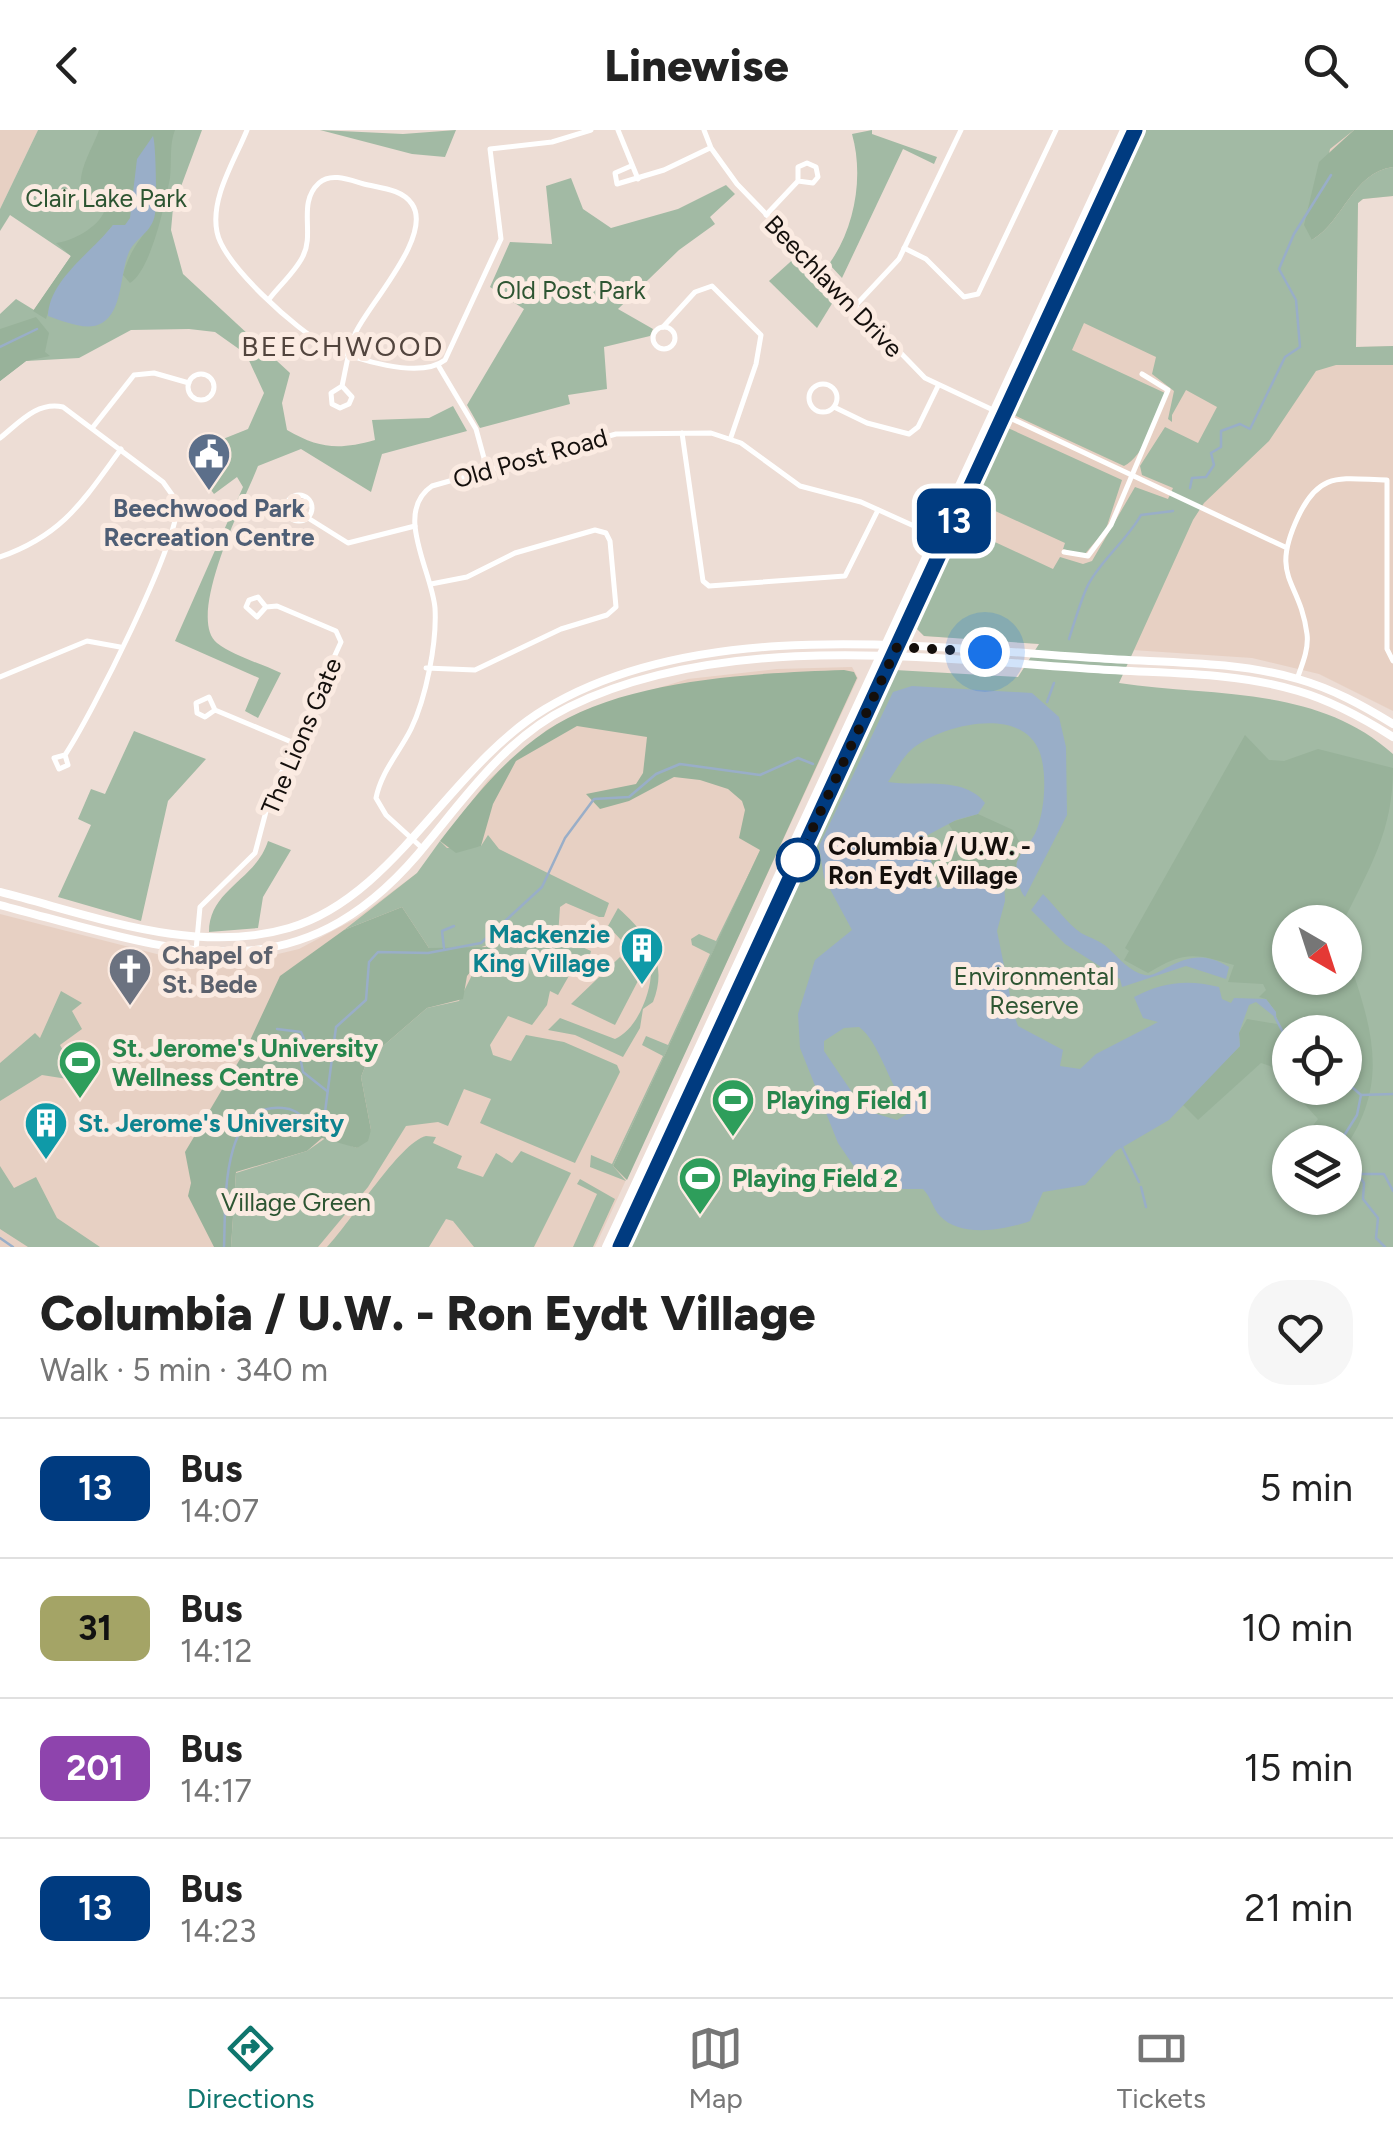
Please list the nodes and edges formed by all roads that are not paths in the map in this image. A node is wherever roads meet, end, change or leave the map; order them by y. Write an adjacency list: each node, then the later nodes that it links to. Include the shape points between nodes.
1 (248, 130): 15 (street, via 222,190 217,233 227,258)
2 (590, 130): 19 (street, via 490,149 501,240)
3 (618, 130): 10 (street)
4 (704, 130): 9 (street, Beechlawn Drive)
5 (961, 130): 14 (street)
6 (1056, 130): 14 (street, via 978,294 964,297 926,258)
7 (1124, 130): 25 (main road)
8 (1135, 130): 25 (main road)
9 (711, 148): 11 (street); 13 (street, Beechlawn Drive)
10 (631, 166): 11 (street); 11 (street, via 613,178 624,185)
11 (638, 179)
12 (798, 181): 12 (street, via 813,183 816,167 801,164); 13 (street)
13 (766, 215): 16 (street, Beechlawn Drive)
14 (904, 248): 16 (street)
15 (270, 298): 18 (street, via 314,338); 18 (street, via 303,258 316,184 339,178 405,197 416,218 408,245 382,298 362,320)
16 (854, 306): 23 (street, Beechlawn Drive)
17 (663, 327): 17 (street, via 653,339 666,348 675,338); 28 (street, via 707,286 760,332 762,346)
18 (350, 354): 19 (street, via 420,370); 22 (street)
19 (438, 365): 31 (street, via 476,430)
20 (1142, 374): 32 (street, via 1164,385 1168,398)
21 (189, 383): 21 (street, via 200,399 214,388 206,375); 26 (street, via 134,375)
22 (342, 386): 22 (street, via 330,396 340,408 352,397)
23 (938, 386): 24 (street, via 909,434); 25 (street, Beechlawn Drive)
24 (834, 407): 24 (street, via 829,386 810,393 816,410)
25 (998, 414): 32 (street, Beechlawn Drive); 36 (main road); 37 (main road)
26 (93, 427): 29 (street, via 49,404); 30 (street)
27 (682, 433): 28 (street, Old Post Road); 31 (street, Old Post Road, via 616,434); 33 (street, via 709,586 845,576)
28 (731, 437): 33 (street, via 800,486)
29 (0, 438)
30 (121, 450): 40 (street, via 70,518 49,536); 44 (street, via 163,482 178,504 171,535)
31 (487, 470): 35 (street, Old Post Road, via 425,491 414,508)
32 (1130, 472): 38 (street, Beechlawn Drive); 39 (street, via 1100,544 1082,558)
33 (878, 510): 36 (street)
34 (308, 518): 34 (street, via 307,498 290,498 290,518); 35 (street, via 348,543)
35 (415, 526): 41 (street)
36 (935, 536): 37 (street); 43 (main road)
37 (945, 540): 45 (main road)
38 (1285, 546): 48 (street, via 1318,486 1387,480 1387,649); 51 (street, via 1286,572 1308,637)
39 (1064, 552)
40 (0, 557)
41 (430, 584): 49 (street, via 435,609); 49 (street, via 595,530 610,541 616,607 475,670)
42 (266, 607): 42 (street, The Lions Gate, via 255,597 246,607 257,618); 55 (street, The Lions Gate, via 340,636)
43 (884, 646): 45 (main road); 46 (main road); 57 (main road, via 746,650 614,677 576,692 520,725)
44 (120, 647): 50 (street, via 87,640); 56 (street)
45 (897, 647): 47 (main road); 51 (main road, via 1241,668)
46 (879, 656): 47 (main road); 58 (main road, via 766,660 681,672 570,706 504,753); 63 (main road)
47 (892, 657): 54 (main road, via 1258,682 1323,700); 64 (main road)
48 (1393, 661)
49 (426, 668): 57 (street, via 416,716 376,798)
50 (0, 676)
51 (1298, 679): 53 (main road, via 1338,692)
52 (216, 710): 52 (street, via 209,697 196,703 205,717); 55 (street)
53 (1393, 724)
54 (1393, 737)
55 (294, 743): 61 (street, The Lions Gate, via 255,853 205,898)
56 (65, 755)
57 (409, 837): 58 (street); 61 (main road, via 357,892 316,917 260,935)
58 (423, 849): 62 (main road, via 379,896 315,935 258,951)
59 (0, 892): 61 (main road)
60 (0, 905): 62 (main road)
61 (197, 937): 62 (street, The Lions Gate)
62 (196, 953)
63 (606, 1247)
64 (620, 1247)

